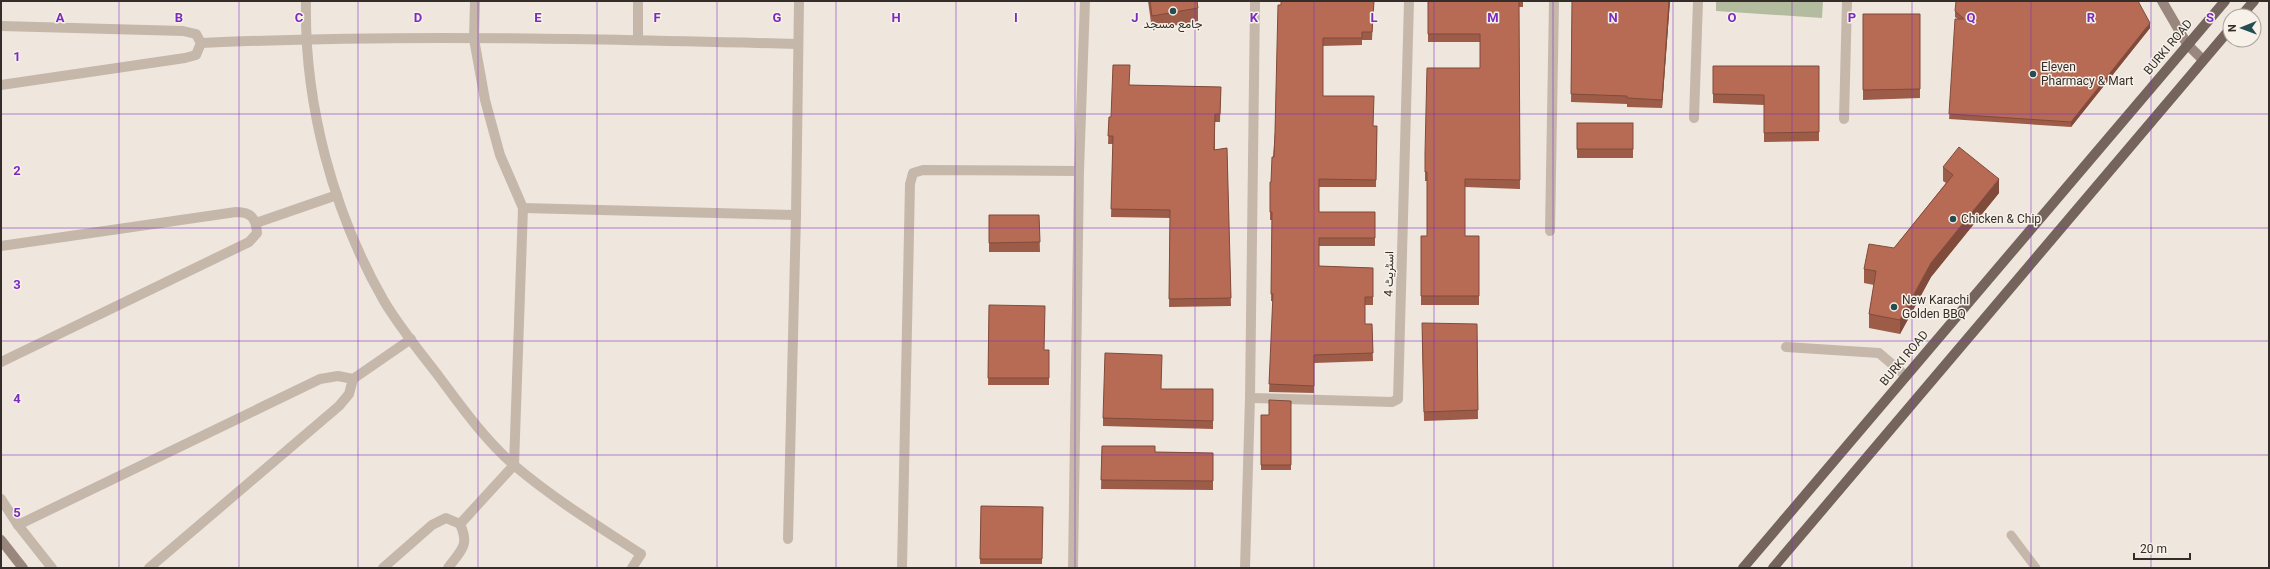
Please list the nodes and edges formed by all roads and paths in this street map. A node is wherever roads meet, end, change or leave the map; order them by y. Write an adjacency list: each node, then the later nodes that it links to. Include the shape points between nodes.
1 (306, 1): 14 (street)
2 (475, 1): 15 (street)
3 (638, 1): 17 (street)
4 (799, 1): 19 (street)
5 (1084, 1): 25 (street)
6 (1255, 1): 37 (street)
7 (1410, 1): 37 (street, اسٹریٹ 4, via 1398,399 1392,402)
8 (1554, 1): 30 (street)
9 (1698, 1): 23 (street)
10 (1847, 1): 24 (street)
11 (2162, 1): 20 (street)
12 (2225, 1): 20 (main road, BURKI ROAD)
13 (1, 26): 18 (street, via 183,30 196,34)
14 (305, 38): 15 (street); 18 (street); 26 (street, via 308,72)
15 (474, 38): 17 (street); 27 (street, via 485,100 500,155)
16 (2222, 38): 21 (main road)
17 (638, 40): 19 (street)
18 (201, 43): 22 (street, via 196,55 185,58)
19 (798, 44): 28 (street)
20 (2186, 44): 21 (street); 35 (main road, BURKI ROAD)
21 (2203, 60): 55 (main road)
22 (1, 86)
23 (1694, 118)
24 (1844, 119)
25 (1079, 171): 51 (street, via 923,170 913,173 910,184); 52 (street)
26 (337, 195): 29 (street); 32 (street, via 354,241 385,302)
27 (523, 208): 28 (street); 38 (street)
28 (796, 215): 43 (street)
29 (256, 223): 31 (street, via 252,216 245,212 236,212); 34 (street, via 257,233 249,242)
30 (1550, 231)
31 (1, 246)
32 (411, 339): 36 (street); 38 (street, via 470,418)
33 (1786, 347): 35 (street, via 1879,353)
34 (1, 362)
35 (1906, 376): 54 (main road, BURKI ROAD)
36 (353, 379): 41 (street, via 338,376 320,379); 47 (street, via 349,394 339,406)
37 (1250, 398): 53 (street)
38 (514, 465): 40 (street); 50 (street, via 541,488 641,554)
39 (1, 500): 41 (street)
40 (460, 524): 48 (street, via 446,518 432,525); 49 (street, via 465,536 463,547)
41 (18, 525): 46 (street)
42 (2011, 535): 56 (lane)
43 (788, 539)
44 (1, 540): 45 (street)
45 (23, 568)
46 (52, 568)
47 (149, 568)
48 (383, 568)
49 (448, 568)
50 (632, 568)
51 (902, 568)
52 (1073, 568)
53 (1244, 568)
54 (1743, 568)
55 (1773, 568)
56 (2036, 568)

